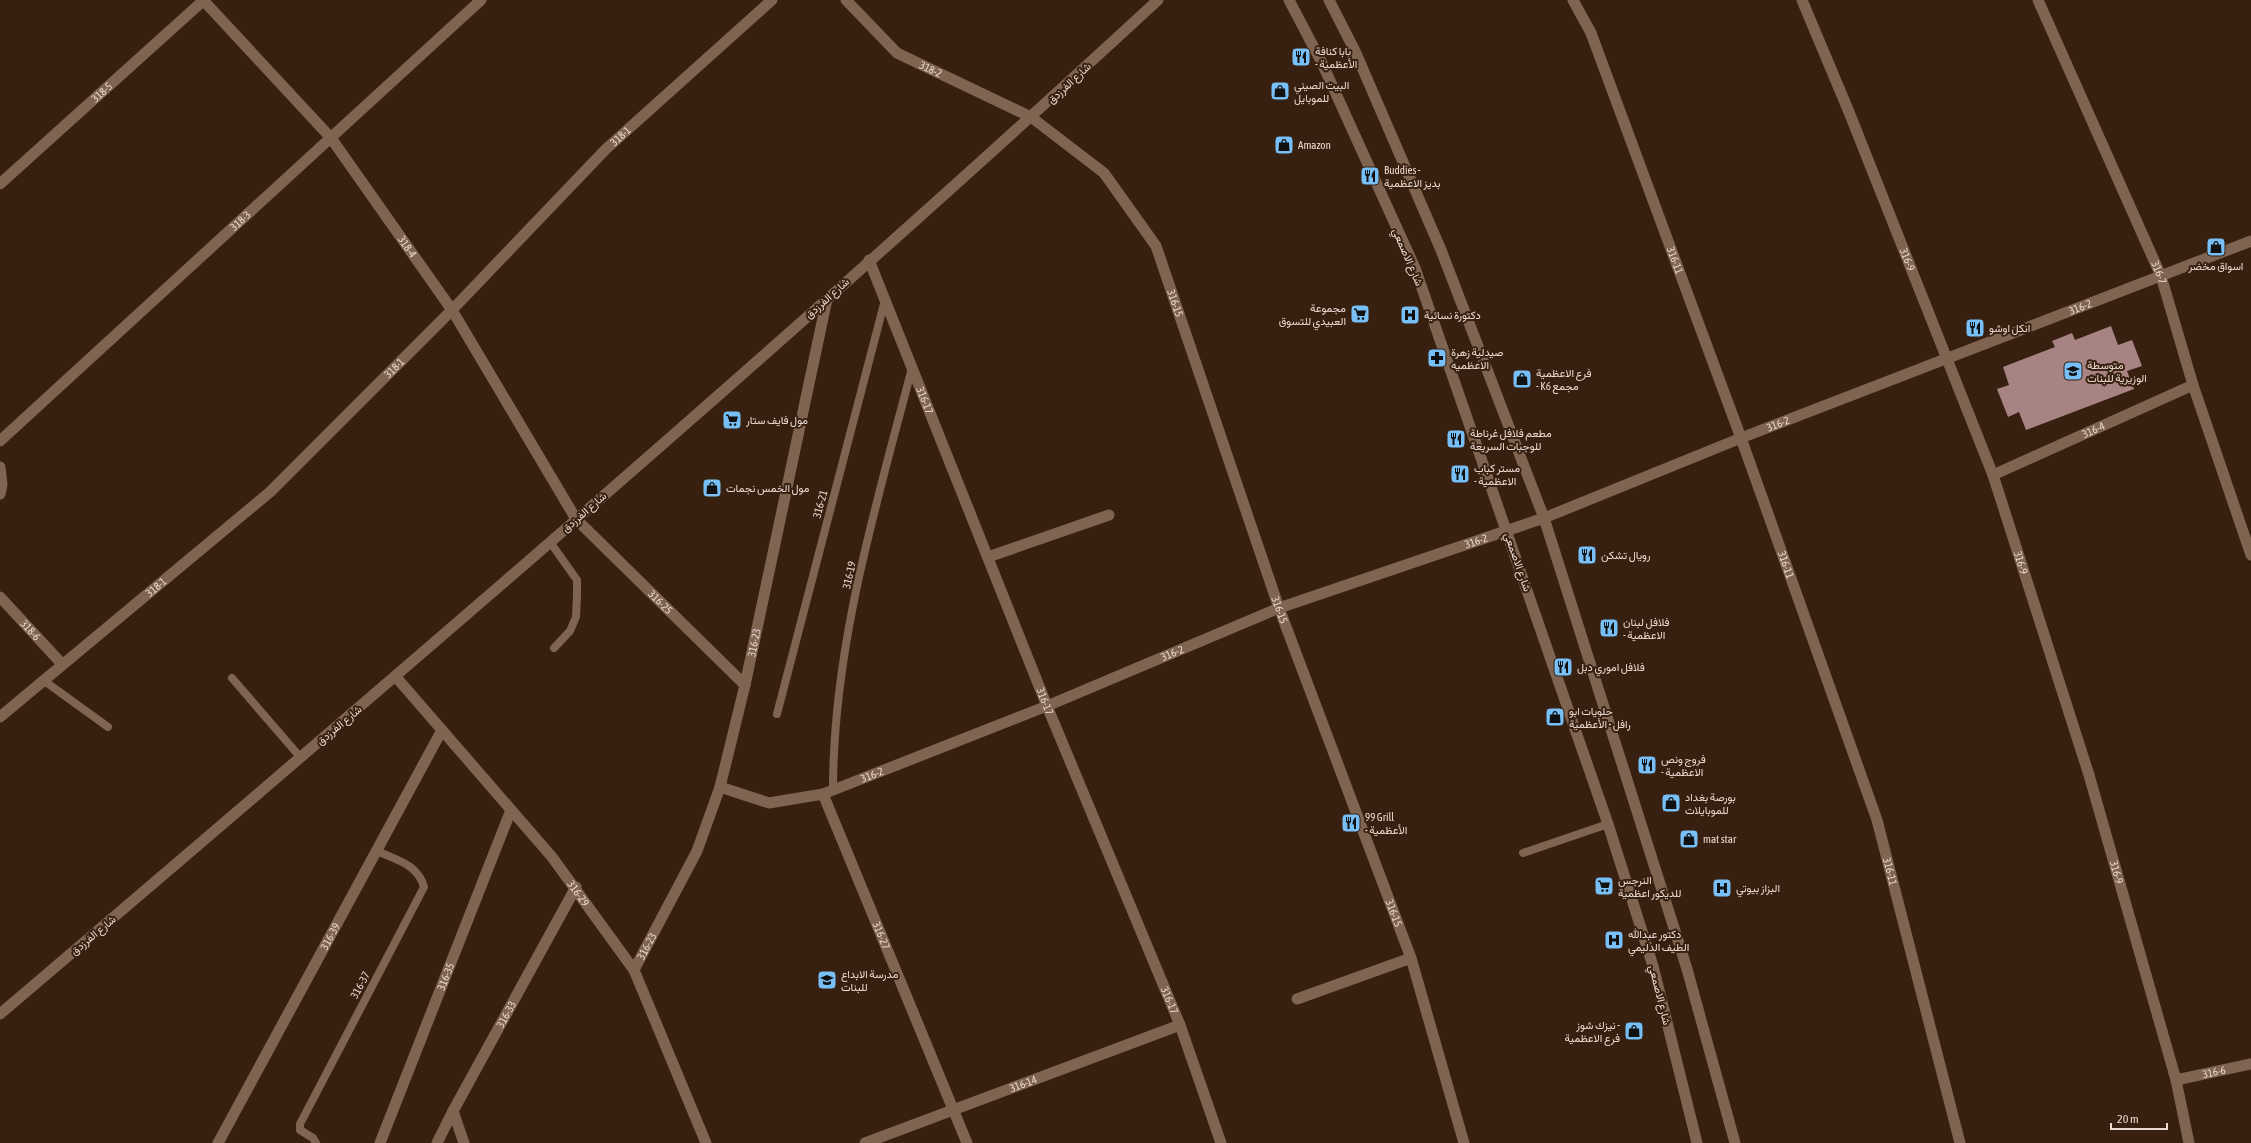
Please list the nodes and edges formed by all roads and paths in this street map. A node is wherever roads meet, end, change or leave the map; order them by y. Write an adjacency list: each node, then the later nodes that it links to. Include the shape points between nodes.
1 (204, 0): 12 (street, 318-4); 13 (street, 318-5)
2 (481, 0): 12 (street, 318-3)
3 (772, 0): 19 (street, 318-1, via 606,149)
4 (846, 0): 11 (street, 318-2, via 897,53)
5 (1158, 0): 11 (street, شارع الفرزدق)
6 (1289, 0): 31 (street, شارع الاصمعي, via 1322,63 1415,268)
7 (1329, 0): 29 (street, via 1355,51 1441,250)
8 (1573, 0): 23 (street, 316-11, via 1591,34)
9 (1802, 0): 20 (street, 316-9)
10 (2038, 0): 16 (street, 316-7)
11 (1031, 117): 15 (street, شارع الفرزدق); 36 (street, 316-15, via 1104,173 1156,246)
12 (331, 138): 19 (street, 318-4); 24 (street, 318-3)
13 (0, 184)
14 (2251, 241): 16 (street, 316-2)
15 (869, 260): 17 (street, شارع الفرزدق); 18 (street, 316-17)
16 (2161, 276): 20 (street, 316-2); 22 (street, 316-7)
17 (827, 299): 30 (street, شارع الفرزدق); 42 (street, 316-23)
18 (885, 300): 21 (street, 316-17); 44 (lane, 316-21)
19 (452, 310): 30 (street, 318-4); 38 (street, 318-1, via 270,492)
20 (1948, 358): 23 (street, 316-2); 26 (street, 316-9)
21 (912, 368): 34 (street, 316-17); 50 (lane, 316-19, via 870,528 848,628)
22 (2193, 385): 26 (street, 316-4); 33 (street, 316-7)
23 (1741, 438): 29 (street, 316-2); 77 (street, 316-11, via 1877,820)
24 (0, 441)
25 (0, 467): 27 (street)
26 (1993, 475): 62 (street, 316-9, via 2089,775)
27 (0, 494)
28 (1109, 515): 34 (street)
29 (1544, 518): 31 (street, 316-2); 76 (street, via 1687,969)
30 (576, 519): 32 (street, شارع الفرزدق); 42 (street, 316-25)
31 (1507, 531): 36 (street, 316-2); 52 (street, شارع الاصمعي)
32 (550, 542): 37 (lane, via 577,580 578,596 576,617 570,631); 39 (street, شارع الفرزدق)
33 (2251, 555)
34 (988, 558): 43 (street, 316-17)
35 (0, 596): 38 (street, 318-6)
36 (1279, 608): 43 (street, 316-2); 56 (street, 316-15)
37 (554, 648)
38 (62, 664): 41 (street, 318-1)
39 (396, 677): 47 (street, 316-29); 48 (street, شارع الفرزدق)
40 (232, 678): 48 (lane)
41 (44, 680): 45 (street, 318-1); 46 (lane)
42 (745, 685): 49 (street, 316-23)
43 (1047, 706): 50 (street, 316-2); 60 (street, 316-17)
44 (777, 714)
45 (0, 717)
46 (108, 727)
47 (442, 730): 51 (street, 316-29); 53 (street, 316-39)
48 (300, 758): 59 (street, شارع الفرزدق)
49 (720, 787): 50 (street, 316-2, via 769,803); 57 (street, 316-23, via 697,851)
50 (828, 792): 63 (street, 316-27)
51 (512, 810): 55 (street, 316-29); 67 (street, 316-35)
52 (1608, 824): 54 (lane); 75 (street, شارع الاصمعي, via 1653,966)
53 (376, 851): 65 (street, 316-39); 66 (lane, 316-37, via 415,869 424,887 300,1124 300,1130)
54 (1523, 853)
55 (576, 887): 57 (street, 316-29); 64 (street, 316-33)
56 (1411, 958): 58 (street); 74 (street, 316-15)
57 (634, 970): 70 (street, 316-29)
58 (1297, 999)
59 (0, 1014)
60 (1180, 1025): 63 (street, 316-14); 73 (street, 316-17)
61 (2251, 1064): 62 (street, 316-6)
62 (2176, 1080): 78 (street, 316-9)
63 (953, 1110): 71 (street, 316-14); 72 (street, 316-27)
64 (453, 1111): 68 (street, 316-33); 69 (street)
65 (218, 1143)
66 (316, 1143)
67 (380, 1143)
68 (437, 1143)
69 (464, 1143)
70 (706, 1143)
71 (865, 1143)
72 (967, 1143)
73 (1221, 1143)
74 (1464, 1143)
75 (1697, 1143)
76 (1735, 1143)
77 (1960, 1143)
78 (2189, 1143)

